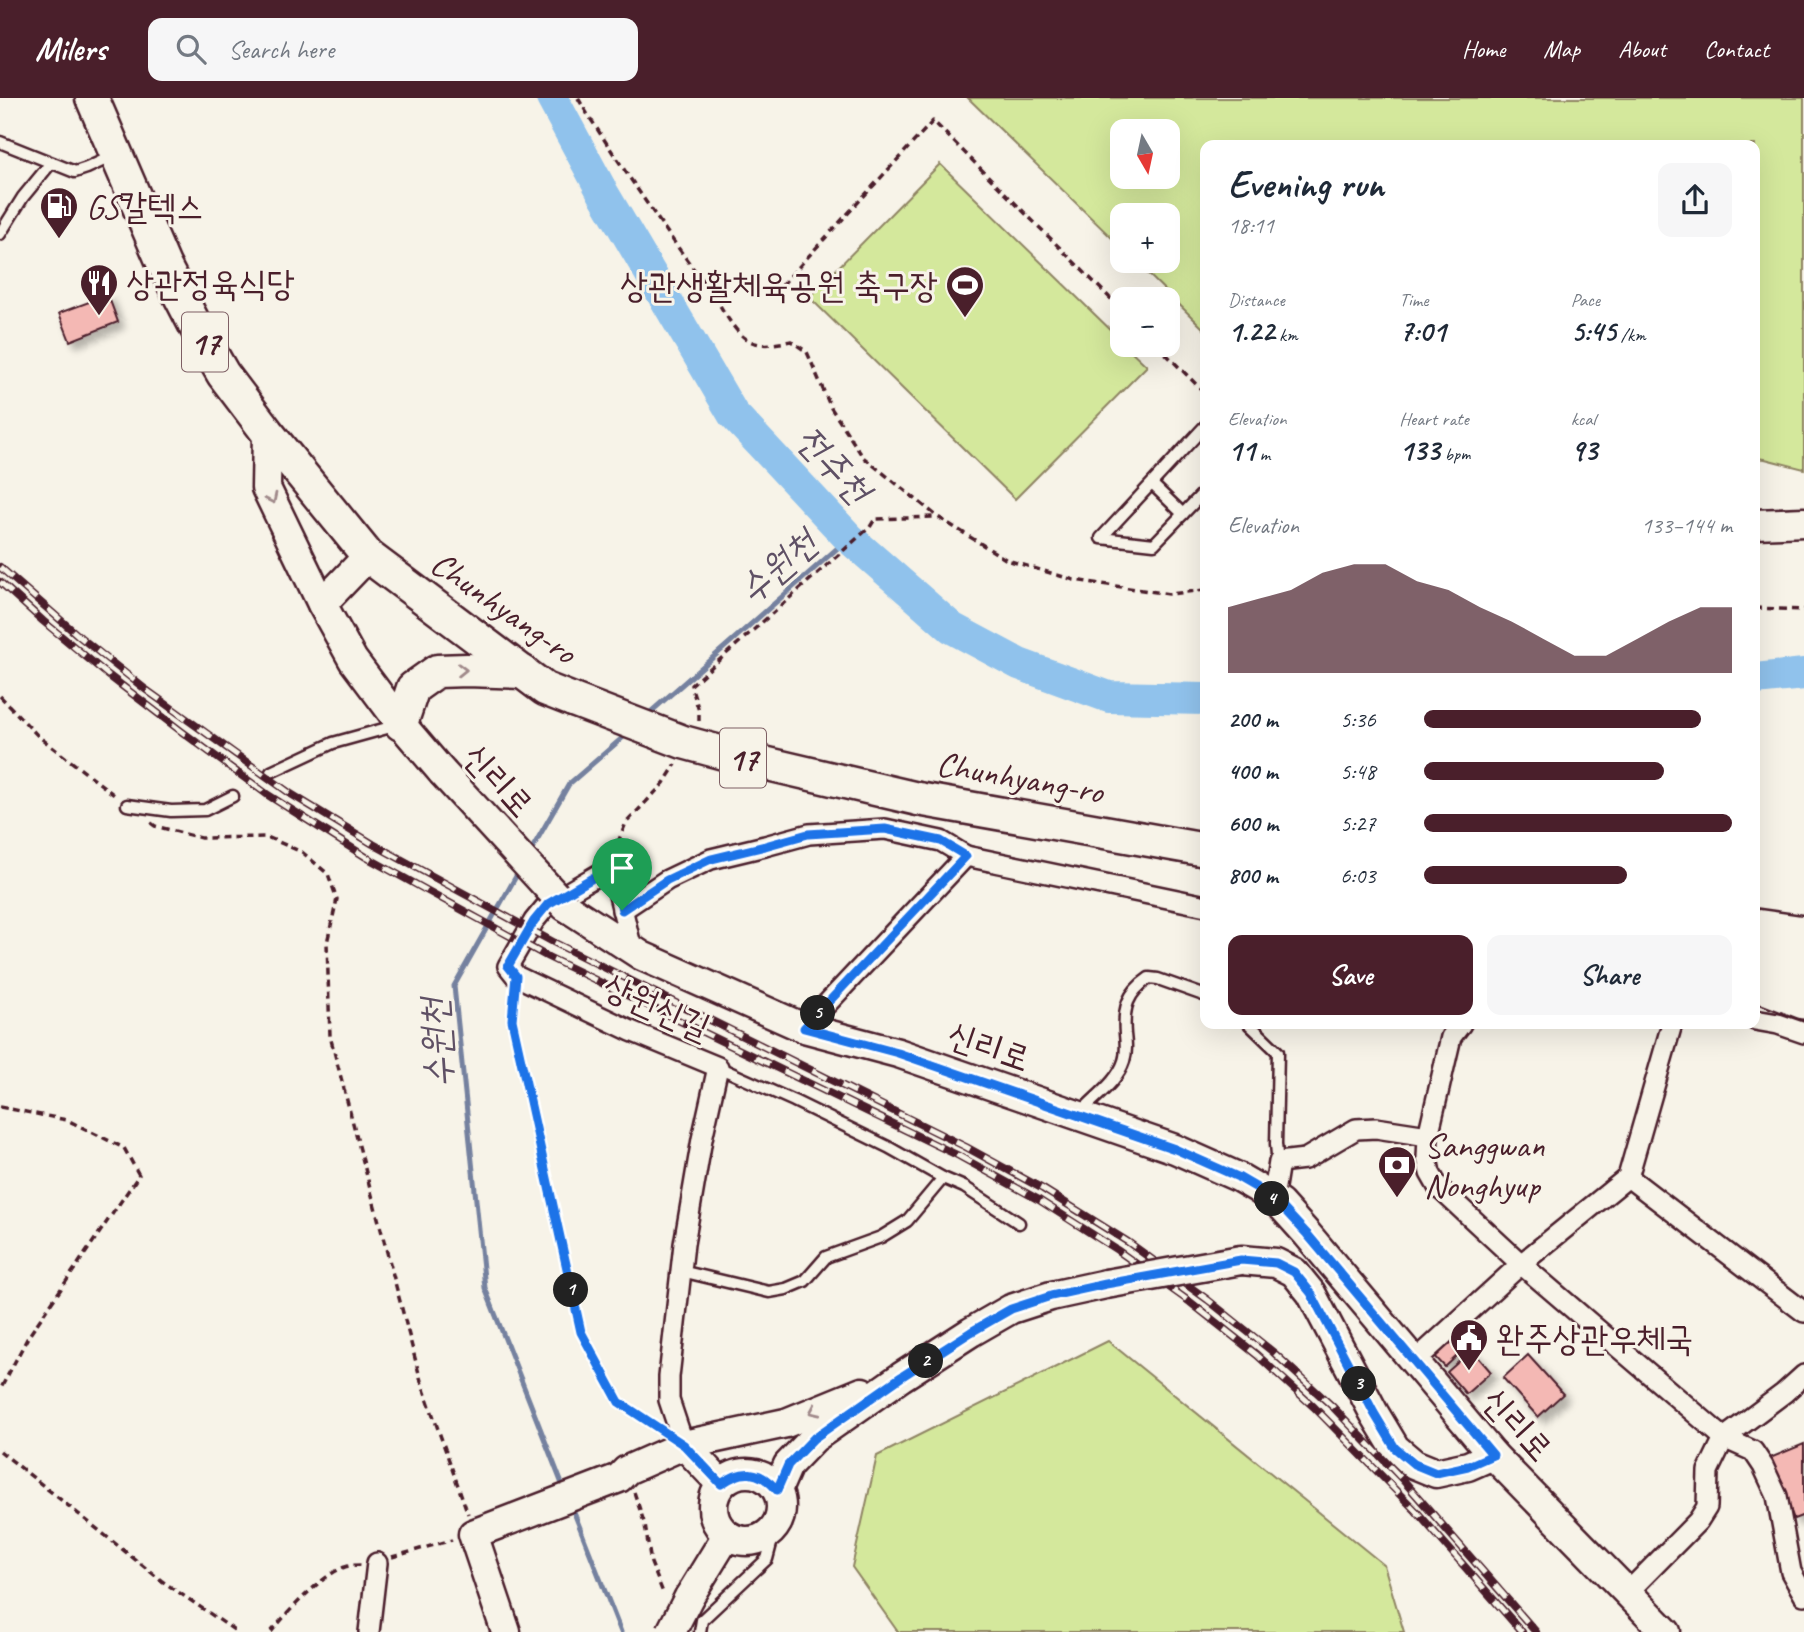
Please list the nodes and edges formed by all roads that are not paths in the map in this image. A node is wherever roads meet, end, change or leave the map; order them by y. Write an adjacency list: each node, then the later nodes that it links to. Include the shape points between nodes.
1 (92, 98): 3 (main road, Chunhyang-ro / 17)
2 (0, 142): 4 (lane)
3 (116, 154): 4 (lane, via 75,172); 6 (main road, Chunhyang-ro / 17, via 196,327 223,374)
4 (51, 163): 5 (lane)
5 (0, 234)
6 (267, 432): 13 (main road, Chunhyang-ro / 17); 14 (main road, 신리로, one-way to 14, via 267,488)
7 (1200, 432): 8 (lane)
8 (1152, 484): 10 (lane); 10 (lane, via 1101,538 1154,544)
9 (1200, 496): 10 (lane)
10 (1183, 514)
11 (1804, 522): 12 (main road)
12 (1760, 524)
13 (368, 556): 14 (main road); 15 (main road, Chunhyang-ro / 17)
14 (322, 604): 16 (main road, 신리로, via 353,660)
15 (523, 672): 16 (main road, one-way to 15, via 413,688 437,671); 20 (main road, Chunhyang-ro / 17, bridge, via 545,689 573,701 683,742 742,758 918,799)
16 (401, 724): 17 (lane, via 332,743); 26 (main road, 신리로, bridge, via 565,906)
17 (271, 772)
18 (233, 796): 19 (lane, via 205,810)
19 (127, 805)
20 (1200, 849)
21 (966, 856): 22 (street); 23 (street, via 941,841 885,829 808,834 711,859 667,880); 33 (street)
22 (1200, 905)
23 (622, 910): 26 (street, 상원신길); 38 (street, 상원신길, via 608,869 548,904 508,966 516,976)
24 (1760, 929): 25 (highway)
25 (1804, 935)
26 (632, 950): 33 (main road, 신리로)
27 (1760, 960): 28 (main road)
28 (1804, 969)
29 (1760, 983): 31 (highway)
30 (1200, 994): 39 (lane, via 1149,978 1133,992 1124,1021 1124,1061)
31 (1804, 1000)
32 (1760, 1021): 37 (street)
33 (804, 1028): 39 (main road, 신리로, via 898,1053)
34 (1254, 1029): 41 (lane, via 1278,1052)
35 (1457, 1029): 40 (street, via 1451,1037)
36 (1671, 1029): 42 (street)
37 (1804, 1033)
38 (718, 1067): 43 (lane); 47 (street, 상원신길)
39 (1081, 1116): 44 (main road, 신리로, via 1175,1149 1238,1177)
40 (1428, 1136): 41 (street, via 1356,1129 1305,1159 1279,1162); 46 (street, via 1427,1158 1438,1187)
41 (1278, 1166): 44 (street)
42 (1628, 1177): 46 (street); 48 (street)
43 (943, 1178): 45 (lane); 47 (lane, via 907,1221 881,1237 826,1256 805,1281 786,1289 769,1292)
44 (1273, 1199): 49 (main road, 신리로)
45 (1019, 1223)
46 (1521, 1264): 49 (street); 52 (street)
47 (681, 1271): 53 (street, 상원신길, via 669,1400)
48 (1804, 1312)
49 (1415, 1361): 54 (main road, 신리로)
50 (1804, 1375): 52 (street)
51 (901, 1377): 53 (main road, one-way to 53, via 786,1423); 54 (main road, bridge, via 1011,1309 1051,1296 1241,1260 1276,1263 1294,1272 1311,1293 1395,1448 1414,1464 1436,1473); 56 (main road, via 814,1438 788,1465)
52 (1724, 1438): 60 (street, via 1708,1471 1707,1507); 61 (street, via 1753,1451 1763,1466 1777,1496 1791,1572)
53 (684, 1445): 55 (main road); 63 (main road, via 480,1532)
54 (1493, 1455): 60 (main road, 신리로)
55 (721, 1484): 56 (main road, via 745,1472 760,1475); 58 (main road, via 712,1507)
56 (777, 1490): 57 (main road, via 781,1504)
57 (776, 1525): 58 (main road, via 755,1540); 65 (lane, via 767,1559 702,1620)
58 (727, 1535): 64 (main road, bridge, via 676,1596)
59 (377, 1563): 62 (street)
60 (1629, 1592): 66 (main road, 신리로)
61 (1804, 1595)
62 (369, 1632)
63 (506, 1632)
64 (671, 1632)
65 (700, 1632)
66 (1666, 1632)

